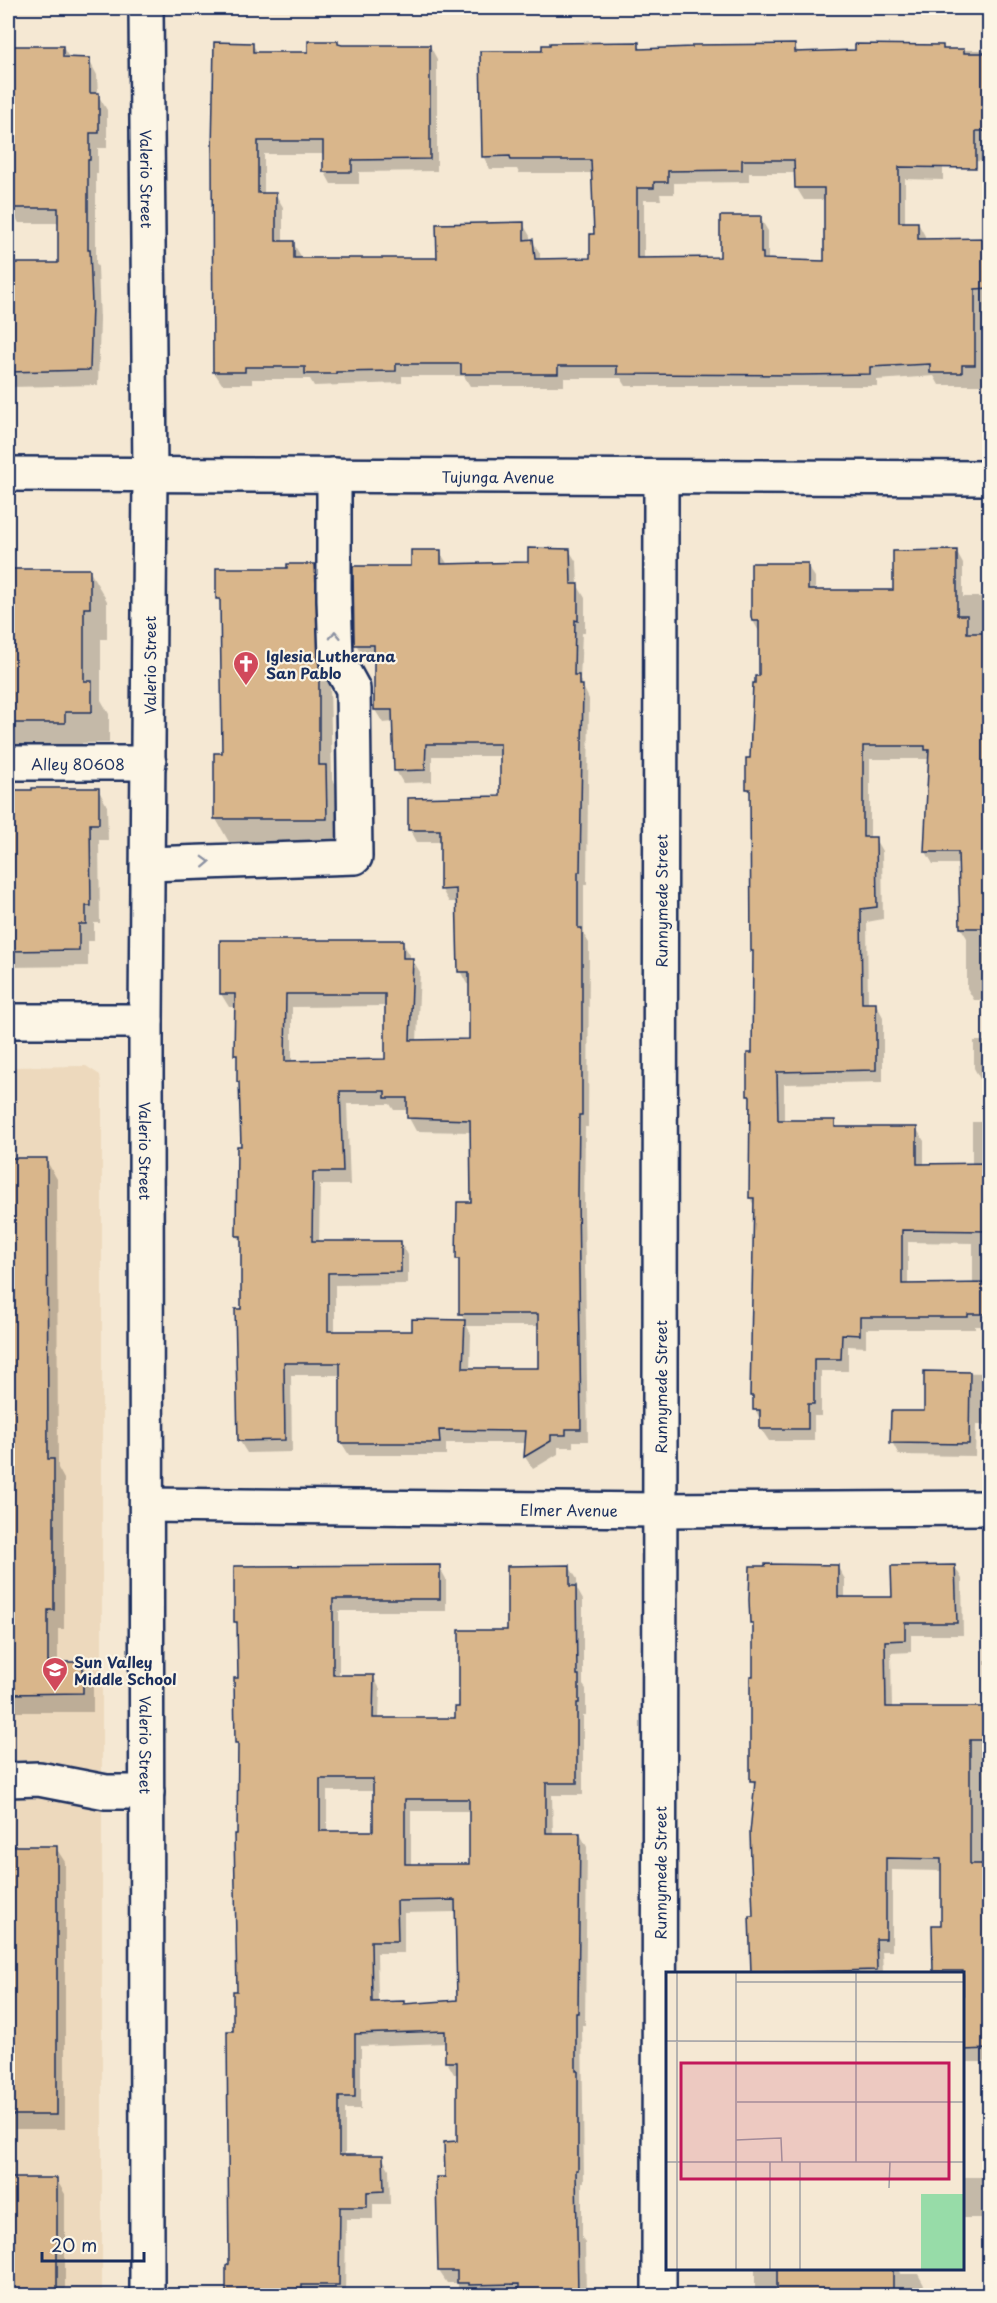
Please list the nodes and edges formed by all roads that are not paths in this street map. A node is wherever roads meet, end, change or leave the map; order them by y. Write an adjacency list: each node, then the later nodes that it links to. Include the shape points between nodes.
1 (146, 8): 3 (street, Valerio Street)
2 (8, 474): 3 (street, Tujunga Avenue)
3 (150, 474): 4 (street, Tujunga Avenue); 7 (street, Valerio Street)
4 (334, 475): 5 (street, Tujunga Avenue); 9 (street, one-way to 4, via 356,857 353,689 336,658)
5 (661, 478): 6 (street, Tujunga Avenue); 14 (street, Runnymede Street)
6 (990, 478)
7 (149, 762): 8 (street, Alley 80608); 9 (street, Valerio Street)
8 (8, 763)
9 (148, 864): 11 (street, Valerio Street)
10 (8, 1021): 11 (street)
11 (146, 1021): 12 (street, Valerio Street)
12 (147, 1504): 14 (street, Elmer Avenue); 16 (street, Valerio Street)
13 (990, 1508): 14 (street, Elmer Avenue)
14 (659, 1510): 18 (street, Runnymede Street)
15 (8, 1779): 16 (street, via 39,1779 106,1792)
16 (147, 1792): 17 (street, Valerio Street)
17 (147, 2295)
18 (659, 2295)

